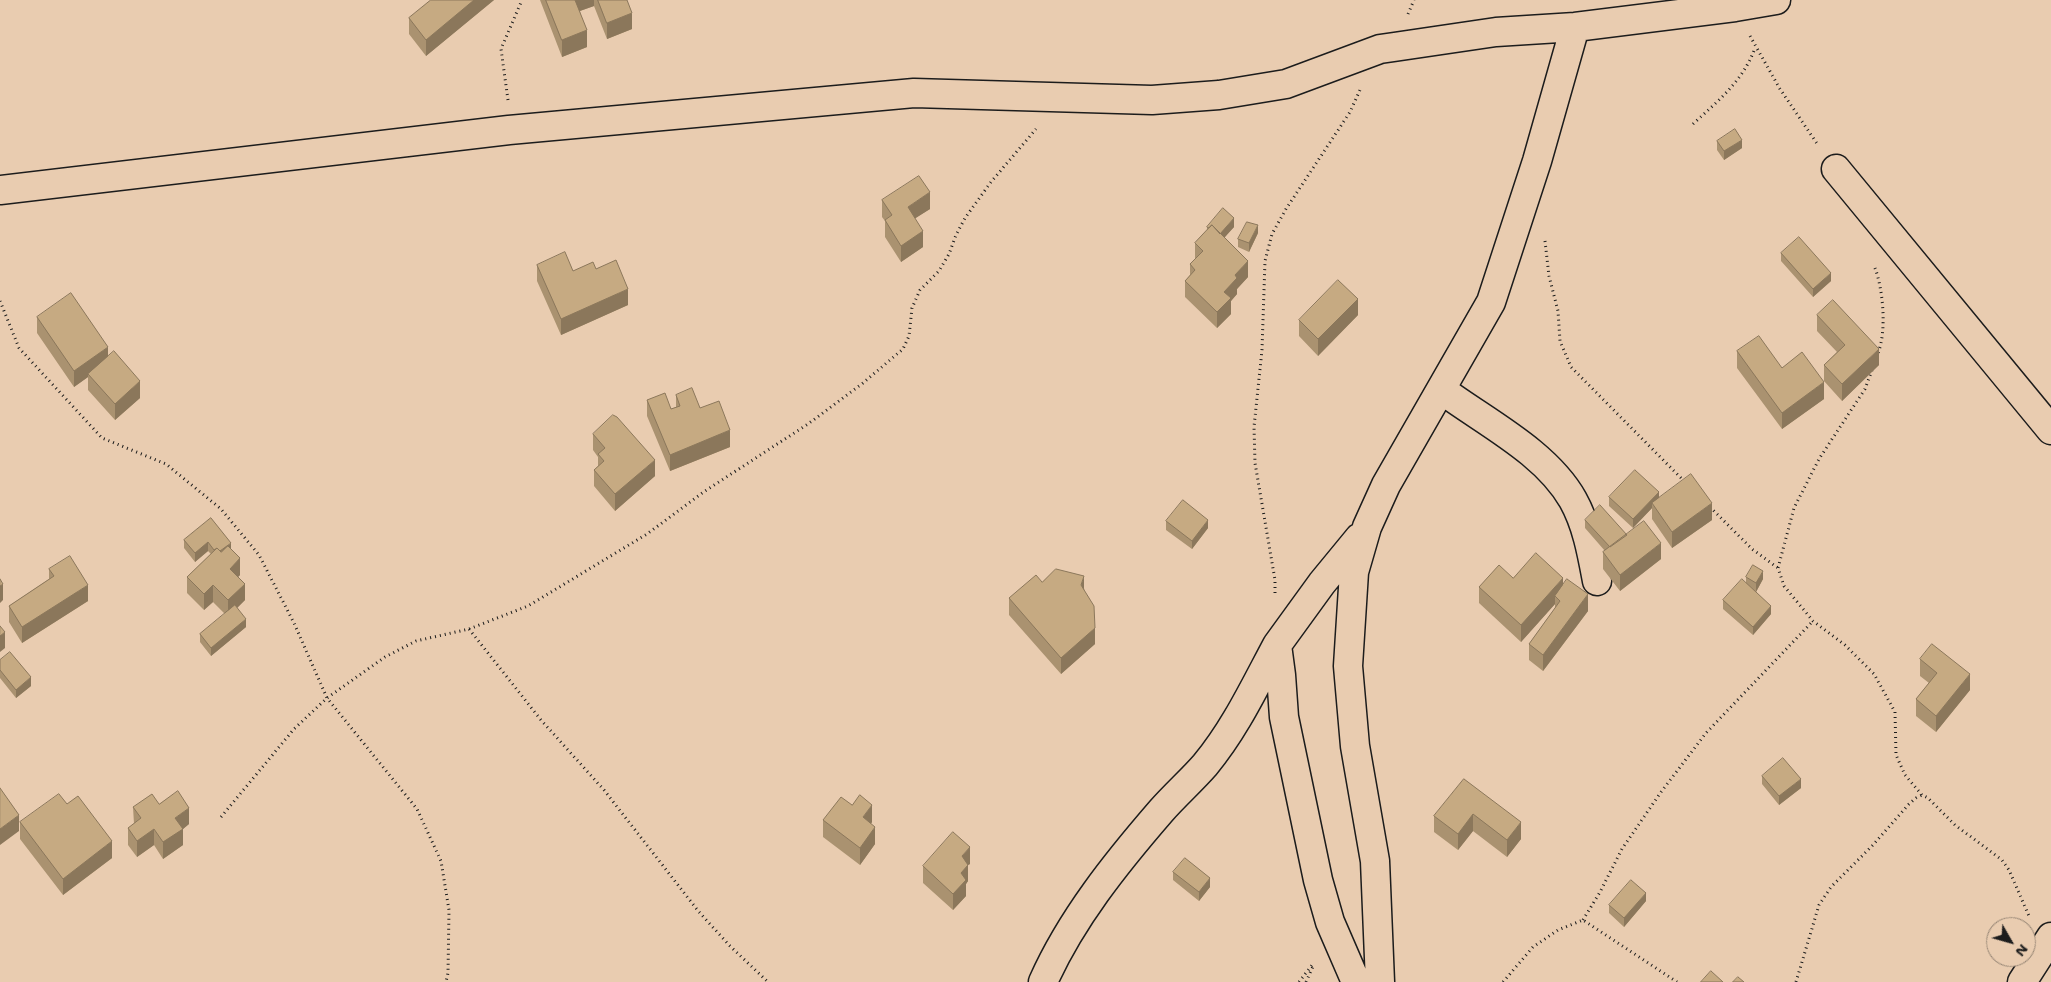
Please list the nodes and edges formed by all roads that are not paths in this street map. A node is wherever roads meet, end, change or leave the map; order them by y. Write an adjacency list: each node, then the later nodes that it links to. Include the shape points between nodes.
1 (1776, 0): 2 (street)
2 (1575, 27): 4 (street, via 1496,32 1380,49 1286,84 1219,95 1152,100 914,93 509,130); 5 (street, via 1537,161 1491,302)
3 (1836, 169): 6 (street)
4 (0, 190)
5 (1442, 390): 7 (street, via 1386,485); 8 (street, via 1533,454 1556,478 1573,500 1585,529)
6 (2051, 430)
7 (1367, 527): 9 (street); 13 (street, via 1354,572 1348,666 1355,746 1375,860)
8 (1597, 581)
9 (1276, 645): 11 (street, via 1237,720 1205,764 1110,873 1056,951); 12 (street, via 1284,717 1318,880 1330,922)
10 (2051, 937): 14 (street)
11 (1043, 982)
12 (1356, 982)
13 (1380, 982)
14 (2022, 982)

